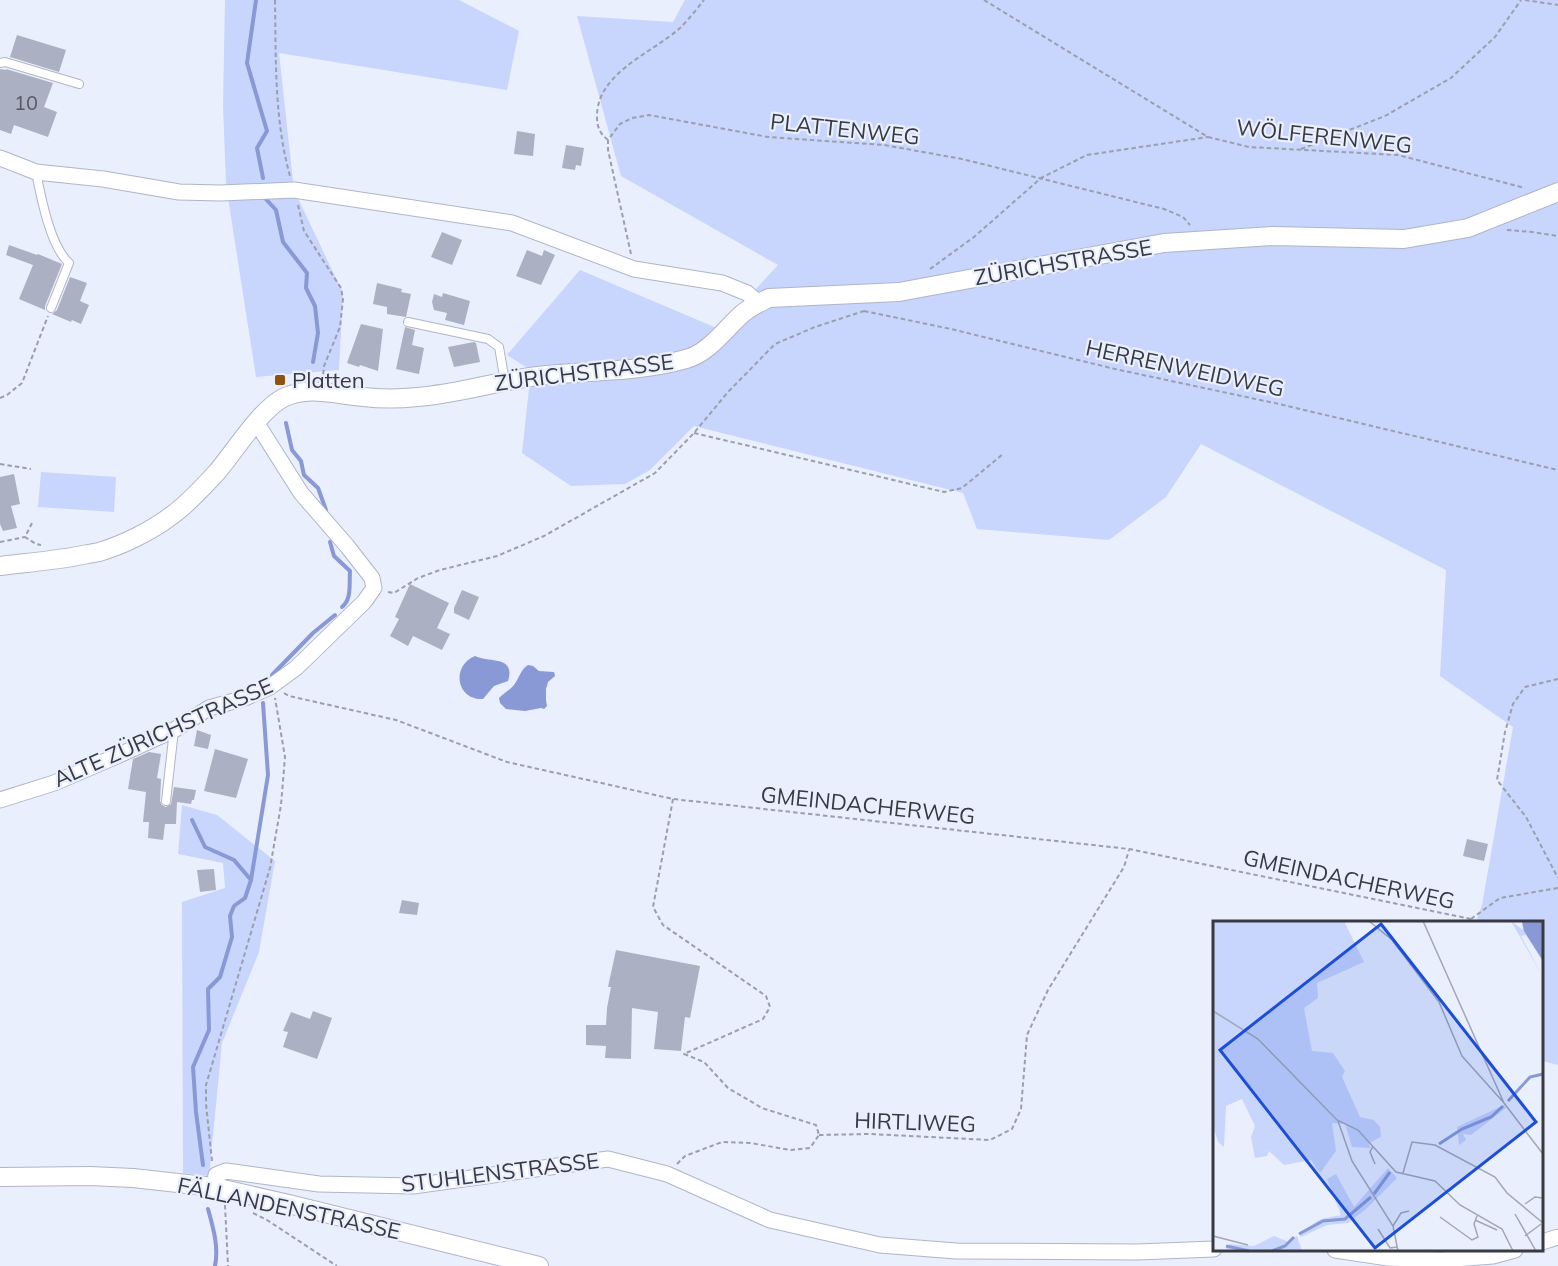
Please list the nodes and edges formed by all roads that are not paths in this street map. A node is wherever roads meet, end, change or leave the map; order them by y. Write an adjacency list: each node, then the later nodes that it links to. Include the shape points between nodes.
1 (0, 63): 2 (lane)
2 (79, 84)
3 (0, 158): 4 (street)
4 (36, 172): 6 (street, via 179,192 294,190 512,223 634,269 722,283 747,293); 7 (lane, via 45,214 62,257 69,263)
5 (1555, 194): 6 (street, ZÜRICHSTRASSE, via 1468,228 1404,239 1273,236 1164,243 899,292 769,298)
6 (759, 303): 9 (street, ZÜRICHSTRASSE, via 741,314 714,343 689,358 638,369 565,373)
7 (51, 308)
8 (408, 322): 9 (lane, via 488,339 499,347)
9 (505, 382): 10 (street, ZÜRICHSTRASSE, via 407,398 307,391 282,398)
10 (256, 422): 11 (street, ZÜRICHSTRASSE, via 217,472 171,516 130,541 98,552); 12 (street, ALTE ZÜRICHSTRASSE, via 301,493 372,578 374,588 296,668 270,687 209,708)
11 (0, 566)
12 (174, 730): 13 (street, ALTE ZÜRICHSTRASSE, via 54,783); 14 (lane)
13 (0, 800)
14 (166, 801)
15 (0, 1177): 16 (street, FÄLLANDENSTRASSE)
16 (215, 1181): 19 (street, STUHLENSTRASSE, via 226,1171 319,1184 413,1186 608,1159 667,1174 770,1220 880,1245 956,1251); 22 (street, FÄLLANDENSTRASSE, via 304,1208)
17 (1558, 1237): 18 (street)
18 (1543, 1242)
19 (1213, 1249)
20 (1342, 1251): 21 (street, via 1441,1260)
21 (1511, 1251)
22 (539, 1266)

